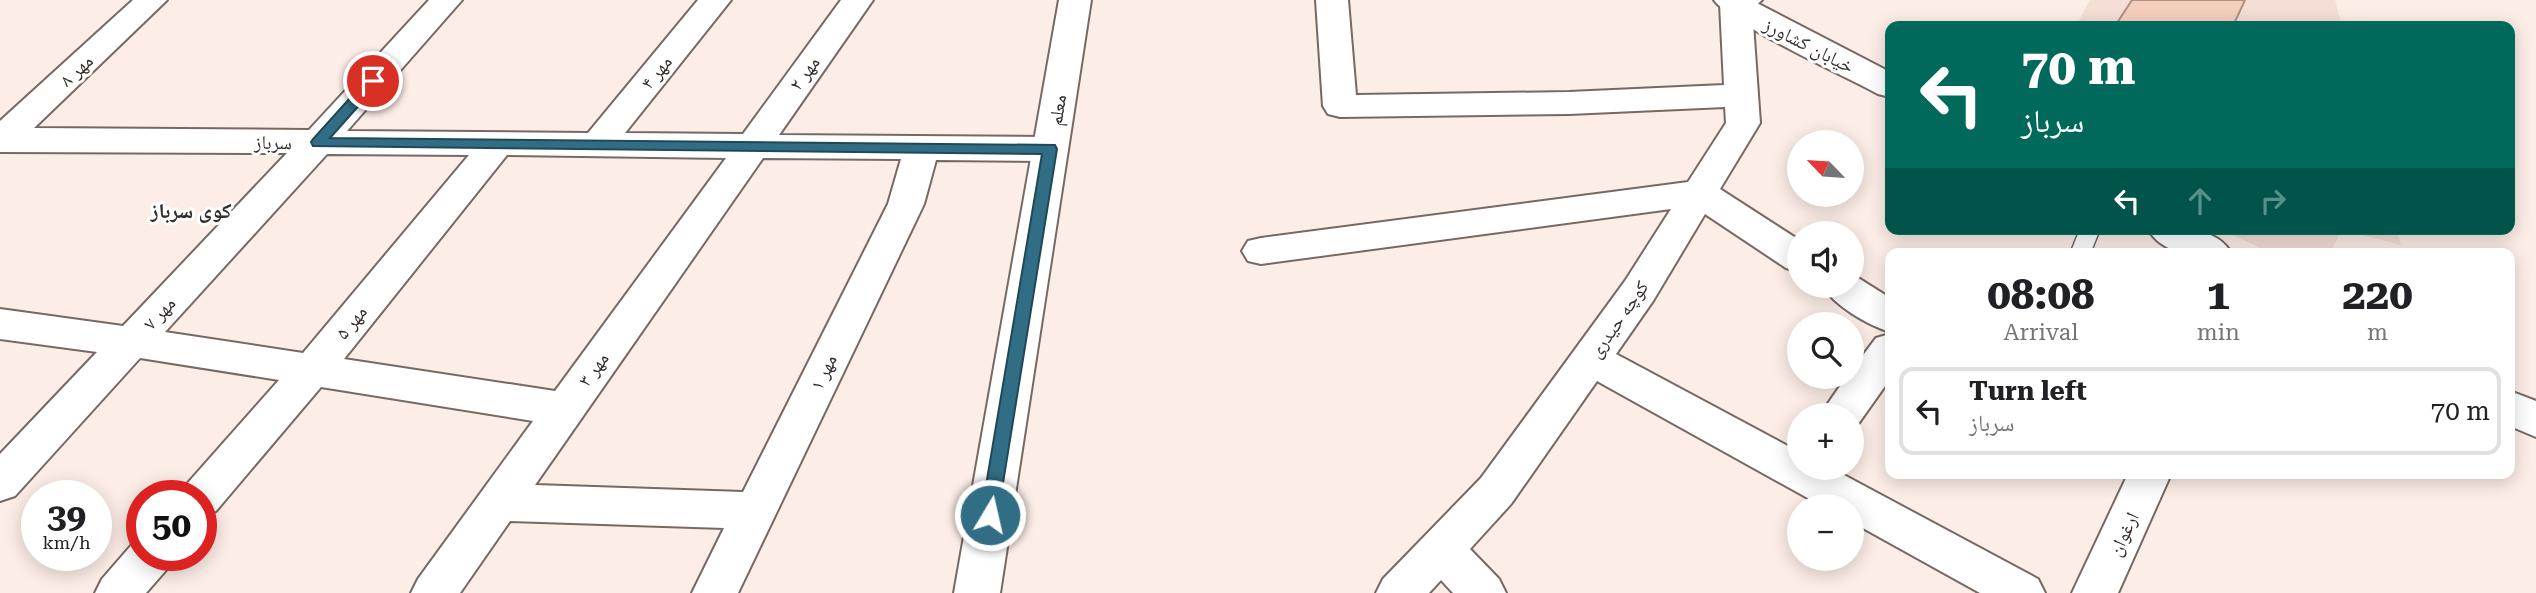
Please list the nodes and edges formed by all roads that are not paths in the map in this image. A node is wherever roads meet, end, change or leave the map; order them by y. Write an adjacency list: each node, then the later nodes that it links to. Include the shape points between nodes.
1 (151, 0): 10 (street, مهر ۸)
2 (446, 0): 11 (street, مهر ۷)
3 (715, 0): 13 (street, مهر ۴)
4 (856, 0): 14 (street, مهر ۲)
5 (1074, 0): 16 (street, معلم)
6 (1332, 0): 9 (street, via 1340,106)
7 (1737, 1): 8 (street, خیابان کشاورز, via 1756,17); 9 (street, کوچه حیدری)
8 (1885, 83)
9 (1741, 95): 17 (street, کوچه حیدری, via 1743,123)
10 (0, 139): 11 (street, سرباز)
11 (318, 142): 12 (street, سرباز); 25 (street, مهر ۷)
12 (497, 144): 13 (street, سرباز); 28 (street, مهر ۵)
13 (597, 145): 14 (street, سرباز)
14 (752, 146): 15 (street, سرباز); 30 (street, مهر ۳)
15 (922, 148): 16 (street, سرباز); 39 (street, مهر ۱, via 906,204)
16 (1050, 149): 45 (street, معلم)
17 (1699, 193): 20 (street); 21 (street); 27 (street, کوچه حیدری, via 1639,291)
18 (2177, 235): 19 (street)
19 (2202, 248)
20 (1787, 250)
21 (1261, 251)
22 (1861, 298): 23 (street)
23 (1885, 314)
24 (0, 324): 25 (street)
25 (132, 342): 28 (street); 37 (street, مهر ۷)
26 (1885, 356): 29 (street)
27 (1590, 359): 33 (street); 40 (street, کوچه حیدری, via 1496,491)
28 (312, 370): 30 (street); 35 (street, مهر ۵)
29 (1851, 403)
30 (564, 409): 38 (street, مهر ۳)
31 (2515, 410): 32 (street)
32 (2536, 420)
33 (1787, 461)
34 (2148, 479): 49 (street, ارغوان)
35 (217, 480)
36 (1822, 480): 48 (street)
37 (0, 483)
38 (498, 502): 39 (street); 43 (street, مهر ۳)
39 (755, 511): 44 (street, مهر ۱)
40 (1441, 549): 46 (street, کوچه حیدری); 47 (street)
41 (138, 571): 42 (street)
42 (118, 593)
43 (434, 593)
44 (715, 593)
45 (977, 593)
46 (1399, 593)
47 (1483, 593)
48 (2022, 593)
49 (2095, 593)

